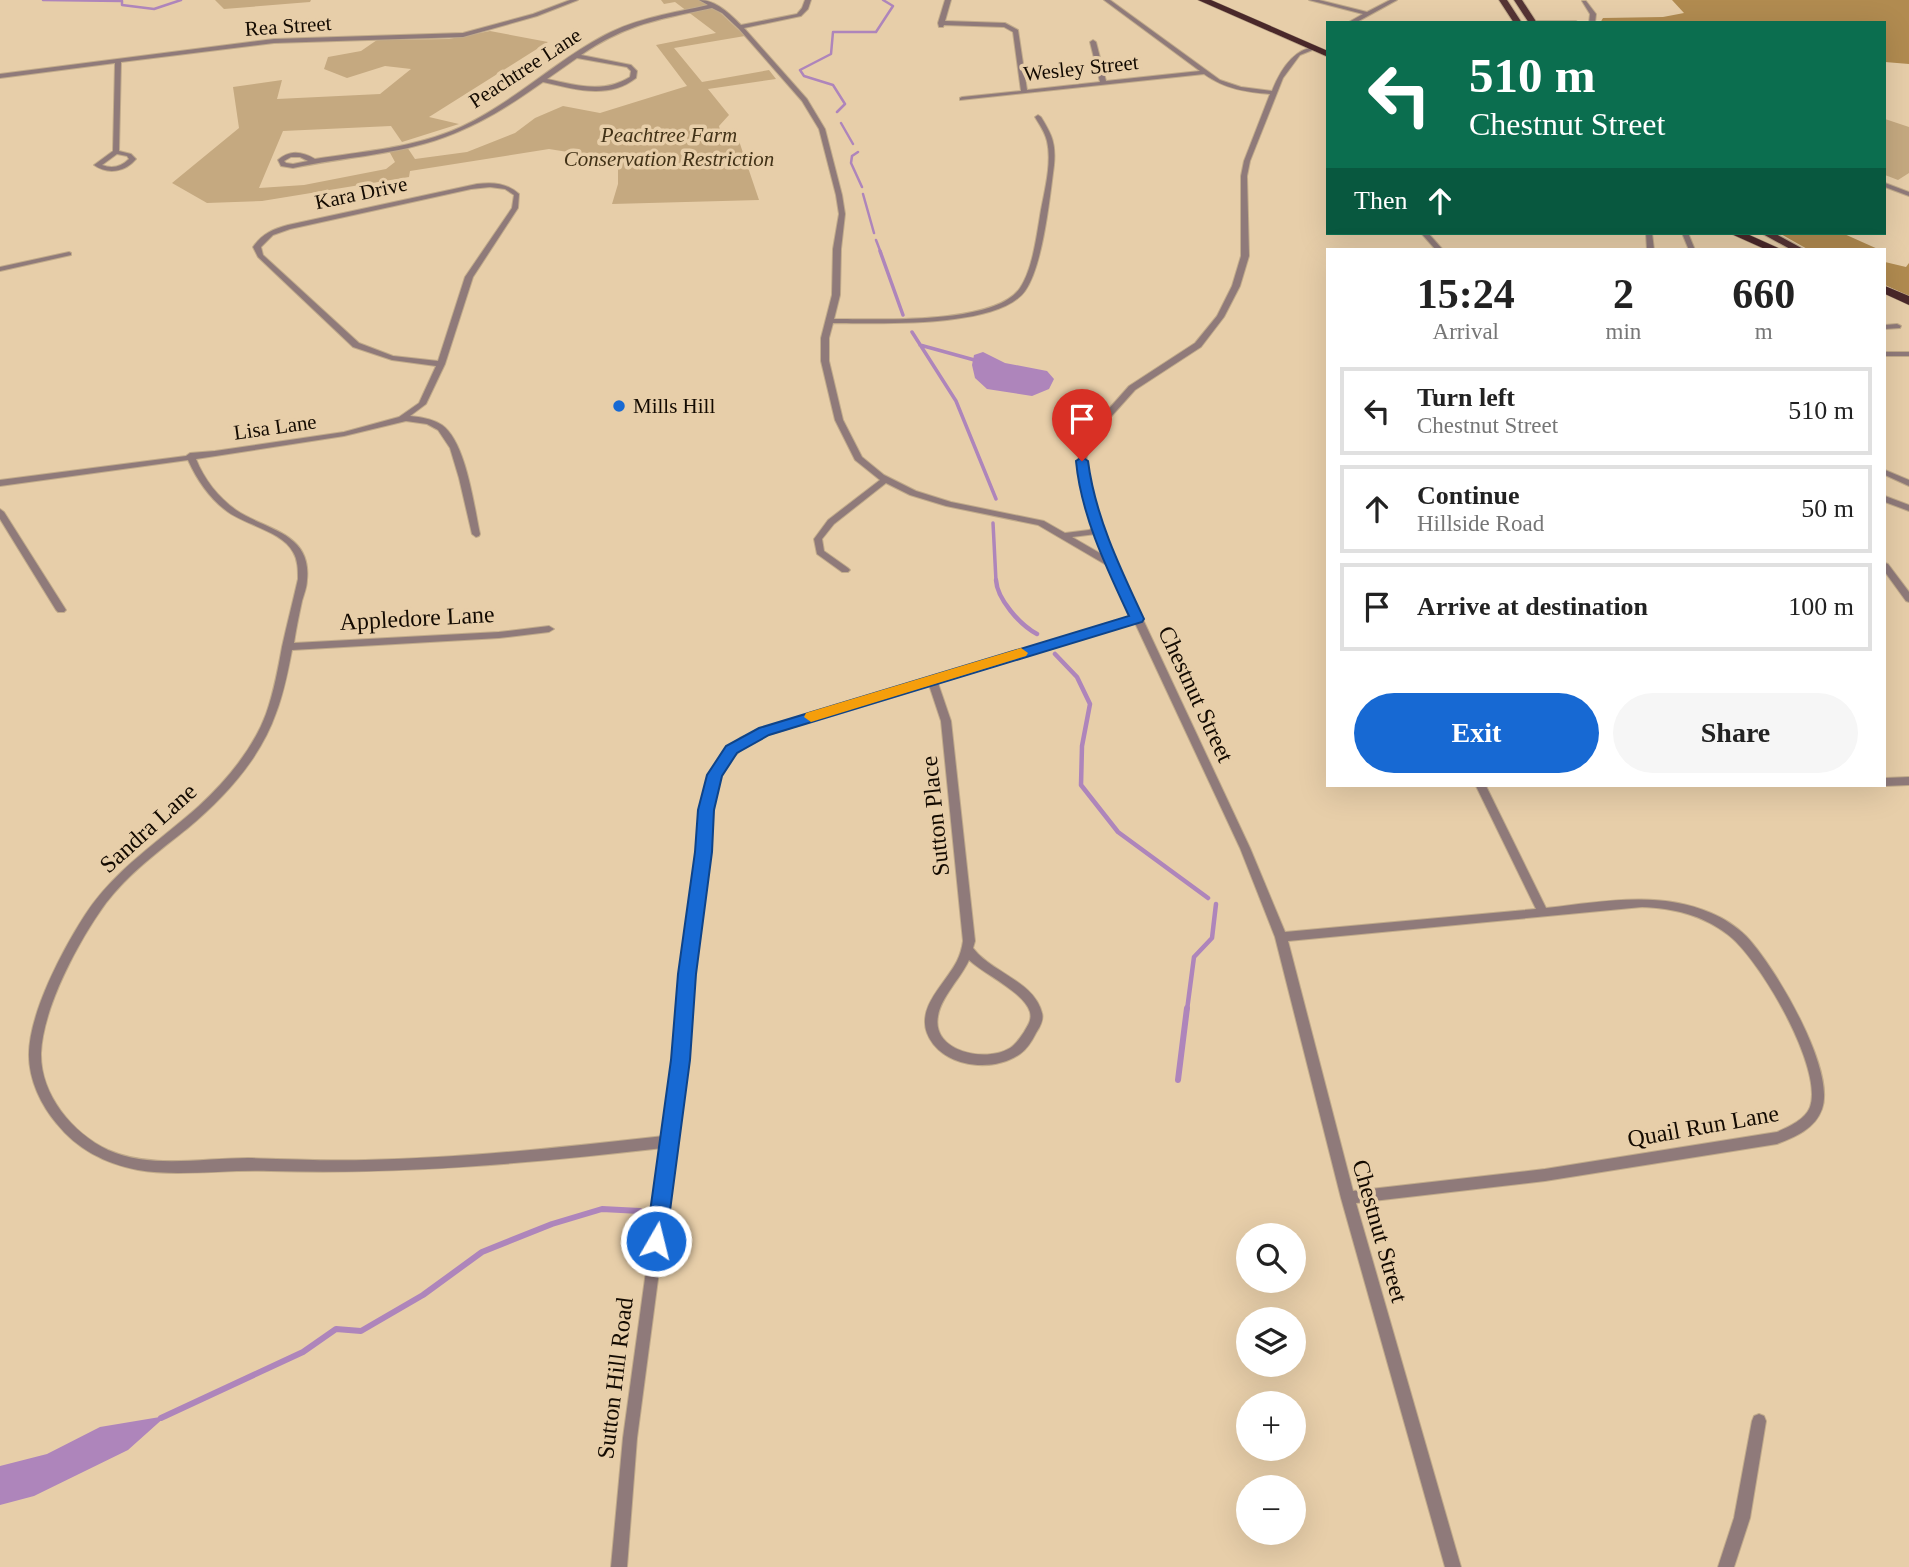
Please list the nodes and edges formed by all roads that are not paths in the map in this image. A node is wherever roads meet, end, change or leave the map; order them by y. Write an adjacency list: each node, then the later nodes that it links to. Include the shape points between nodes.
1 (575, 0): 23 (street, Rea Street, via 463,35 283,40)
2 (702, 0): 12 (street)
3 (808, 0): 18 (street, via 799,15)
4 (948, 0): 28 (street, via 941,24 1005,25 1016,31)
5 (1107, 0): 24 (street)
6 (1203, 0): 20 (highway)
7 (1312, 0): 13 (street)
8 (1394, 0): 13 (street)
9 (1503, 0): 15 (main road)
10 (1518, 0): 16 (main road)
11 (1584, 2): 17 (street)
12 (713, 6): 18 (street); 22 (street, Peachtree Lane, via 631,26)
13 (1366, 13): 14 (street)
14 (1353, 21)
15 (1517, 21)
16 (1532, 21)
17 (1592, 21)
18 (740, 27): 50 (street, via 810,107 828,148 842,214 836,295)
19 (1093, 42): 27 (street)
20 (1313, 48): 21 (highway); 29 (street, Chestnut Street, via 1291,61)
21 (1326, 53)
22 (578, 56): 26 (street, Peachtree Lane); 26 (street, via 629,66 634,78 600,90)
23 (118, 61): 25 (street, Rea Street); 32 (street)
24 (1205, 72): 27 (street, Wesley Street); 29 (street, via 1232,87)
25 (0, 76)
26 (543, 80): 33 (street, Peachtree Lane, via 459,130 403,147)
27 (1104, 84): 28 (street, Wesley Street)
28 (1024, 92): 30 (street, Wesley Street)
29 (1273, 93): 65 (street, Chestnut Street, via 1245,170 1245,256 1220,317 1198,345 1132,388 1087,438 1083,472)
30 (962, 99)
31 (1038, 117): 50 (street, via 1052,152 1037,247 1022,291 1002,306 951,318)
32 (116, 152): 32 (street, via 99,162 97,165 115,169 133,159)
33 (313, 161)
34 (1886, 185): 35 (street)
35 (1909, 194)
36 (1426, 235): 40 (street)
37 (1740, 235): 41 (highway)
38 (1756, 235): 42 (highway)
39 (1769, 235): 43 (main road)
40 (1438, 248)
41 (1772, 248)
42 (1787, 248)
43 (1796, 248)
44 (69, 254): 45 (street)
45 (0, 269)
46 (1886, 290): 48 (highway)
47 (1886, 298): 49 (highway)
48 (1909, 300)
49 (1909, 309)
50 (829, 321): 59 (street, via 825,361 839,420 858,458)
51 (1897, 326): 52 (street)
52 (1886, 327)
53 (1886, 354): 54 (street)
54 (1909, 354)
55 (442, 364): 55 (street, Kara Drive, via 392,358 356,345 260,256 260,241 288,227 471,187 491,184 512,190 517,195 515,208 469,277); 56 (street, Kara Drive, via 422,404)
56 (403, 418): 57 (street, Lisa Lane, via 348,434); 66 (street, via 431,423 446,434 464,479)
57 (190, 457): 60 (street, Lisa Lane); 75 (street, Sandra Lane, via 202,480 225,506 278,532 296,547 303,579)
58 (1886, 472): 61 (street)
59 (885, 480): 67 (street, via 934,500 1032,520); 70 (street, via 831,522 818,539 820,552)
60 (0, 483)
61 (1909, 483)
62 (1886, 499): 63 (street)
63 (1909, 508)
64 (0, 512): 72 (street)
65 (1099, 528): 67 (street); 68 (street, Chestnut Street)
66 (475, 534)
67 (1066, 535): 68 (street)
68 (1110, 560): 73 (street, Chestnut Street)
69 (1886, 567): 71 (street)
70 (845, 570)
71 (1909, 599)
72 (61, 610)
73 (1137, 619): 76 (street, Sutton Hill Road); 81 (street, Chestnut Street, via 1227,808)
74 (549, 629): 75 (street, Appledore Lane)
75 (287, 646): 83 (street, Sandra Lane, via 272,712 246,759 218,794 110,888 78,937 40,1029 35,1053 46,1098 58,1117 103,1154 139,1164 176,1167 474,1161)
76 (932, 680): 82 (street, Sutton Place, via 946,721 968,920); 83 (street, Sutton Hill Road, via 764,732 732,750 715,775 706,810)
77 (1909, 781): 78 (street)
78 (1886, 782)
79 (1482, 787): 80 (street)
80 (1544, 912): 81 (street, Quail Run Lane); 84 (street, Quail Run Lane, via 1656,902 1706,916 1740,938 1778,989 1815,1067 1817,1108 1797,1130 1777,1138 1545,1175)
81 (1281, 937): 84 (street, Chestnut Street)
82 (967, 948): 82 (street, Sutton Place, via 933,1009 933,1035 954,1054 1003,1057 1026,1039 1036,1024 1036,1013)
83 (670, 1141): 86 (street, Sutton Hill Road, via 640,1351)
84 (1348, 1198): 87 (street, Chestnut Street)
85 (1759, 1421): 88 (street, via 1742,1518)
86 (619, 1567)
87 (1453, 1567)
88 (1726, 1567)

